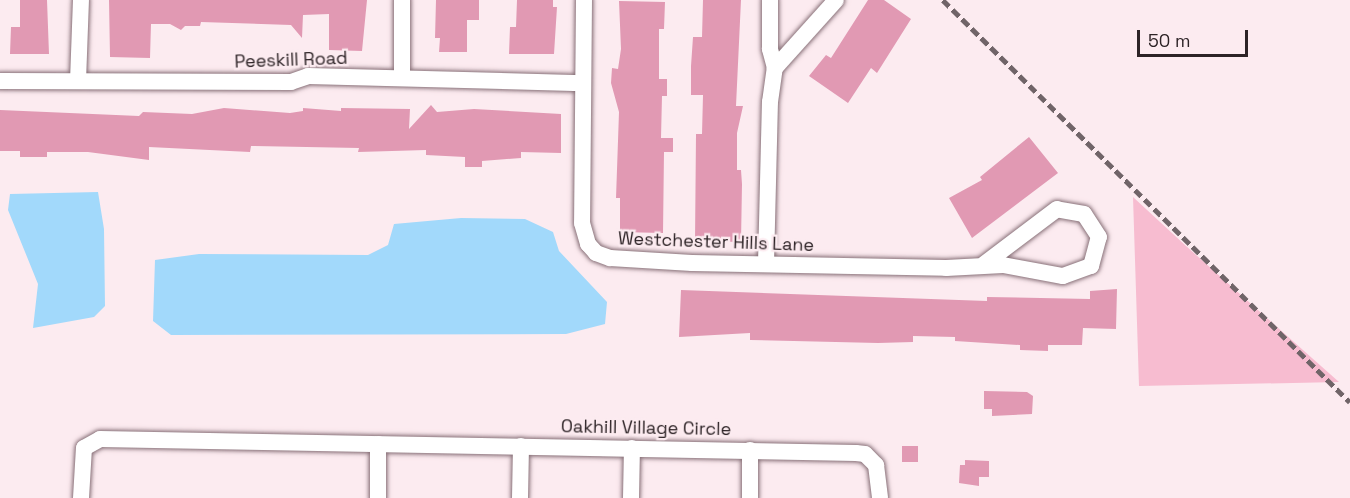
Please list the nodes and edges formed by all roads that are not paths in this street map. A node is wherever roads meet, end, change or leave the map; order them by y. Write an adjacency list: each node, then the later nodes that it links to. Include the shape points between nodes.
1 (81, 0): 9 (street)
2 (402, 0): 7 (street)
3 (584, 0): 10 (street, Westchester Hills Lane)
4 (770, 0): 6 (street, via 770,49)
5 (836, 0): 6 (street)
6 (776, 68): 11 (street, via 770,102)
7 (402, 78): 9 (street, Peeskill Road); 10 (street, Peeskill Road)
8 (0, 81): 9 (street, Peeskill Road)
9 (78, 81)
10 (583, 83): 11 (street, Westchester Hills Lane, via 582,224 588,244 610,258)
11 (766, 264): 12 (street, Westchester Hills Lane, via 946,268)
12 (984, 264): 12 (street, Westchester Hills Lane, via 1071,275 1091,266 1099,237 1084,214 1057,209)
13 (378, 444): 14 (street, Oakhill Village Circle); 17 (street, Oakhill Village Circle, via 92,441 84,448); 18 (street)
14 (520, 446): 15 (street, Oakhill Village Circle); 19 (street)
15 (632, 448): 16 (street, Oakhill Village Circle); 20 (street)
16 (750, 450): 21 (street); 22 (street, Oakhill Village Circle, via 865,454 879,471)
17 (81, 498)
18 (378, 498)
19 (520, 498)
20 (631, 498)
21 (750, 498)
22 (880, 498)

